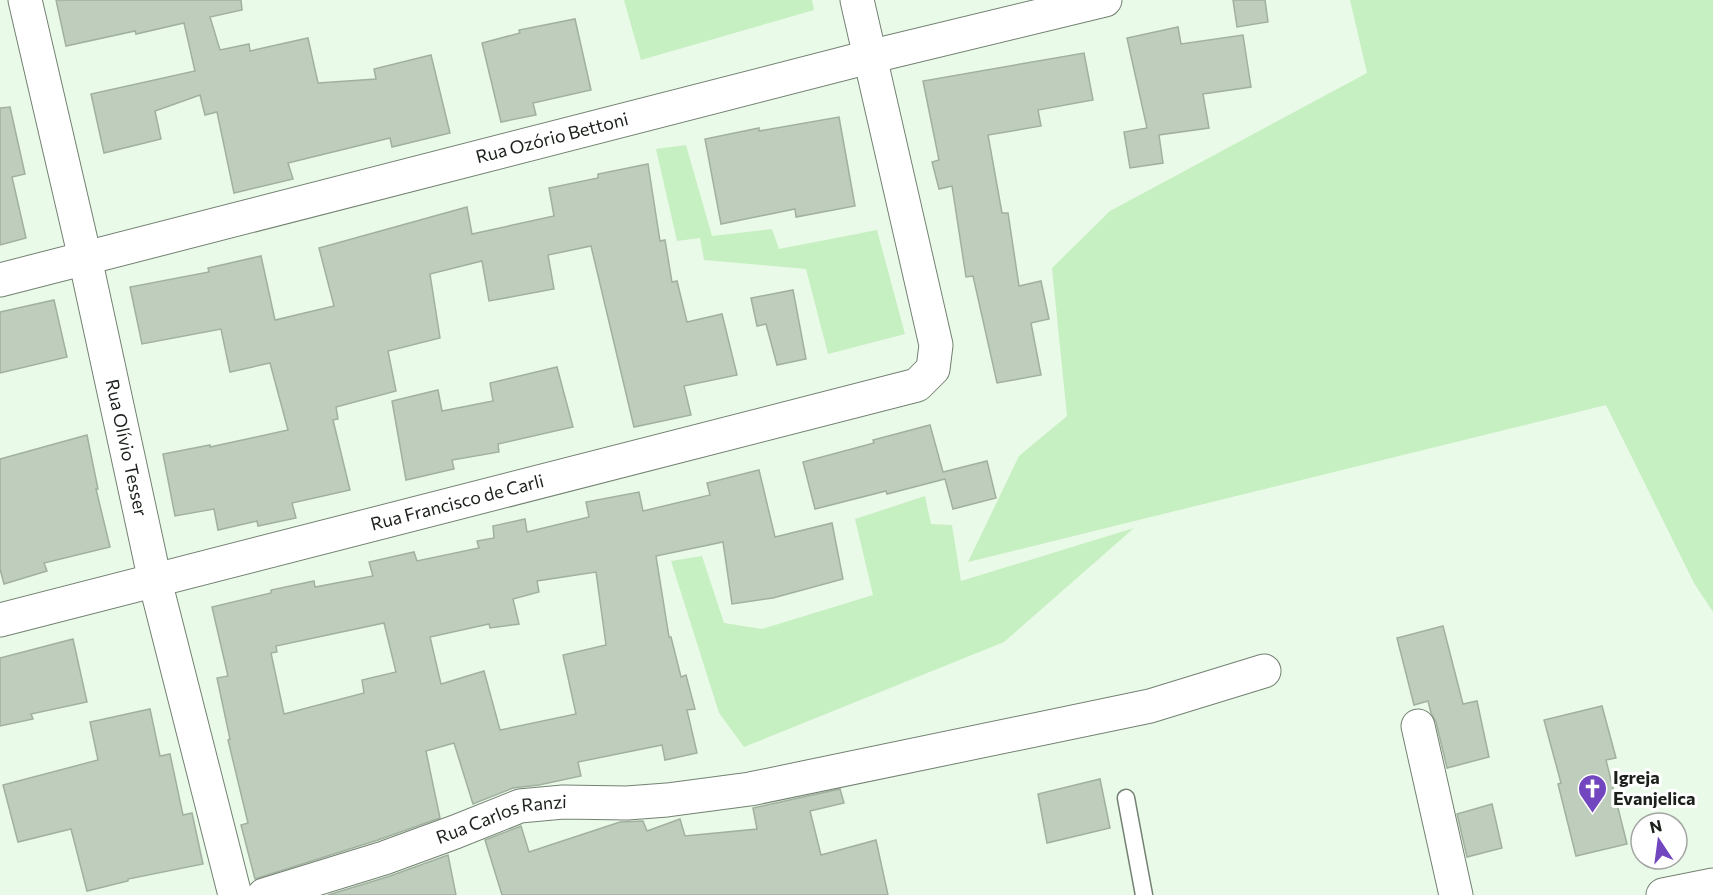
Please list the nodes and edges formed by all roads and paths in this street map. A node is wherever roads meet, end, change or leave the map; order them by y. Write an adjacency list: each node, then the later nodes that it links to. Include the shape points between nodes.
1 (25, 0): 5 (street, Rua Olívio Tesser)
2 (857, 0): 4 (street)
3 (1105, 0): 4 (street, Rua Ozório Bettoni)
4 (869, 57): 5 (street, Rua Ozório Bettoni); 7 (street, Rua Francisco de Carli, via 936,345 933,369 916,386)
5 (85, 258): 6 (street, Rua Ozório Bettoni); 7 (street, Rua Olívio Tesser)
6 (0, 280)
7 (155, 580): 8 (street, Rua Francisco de Carli); 13 (street, Rua Olívio Tesser)
8 (0, 620)
9 (1264, 671): 14 (street, Rua Carlos Ranzi, via 1150,706 750,789 667,800 520,807 384,858)
10 (1418, 726): 16 (street)
11 (1126, 798): 15 (lane)
12 (1713, 885): 17 (street)
13 (235, 895)
14 (264, 895)
15 (1144, 895)
16 (1456, 895)
17 (1663, 895)

